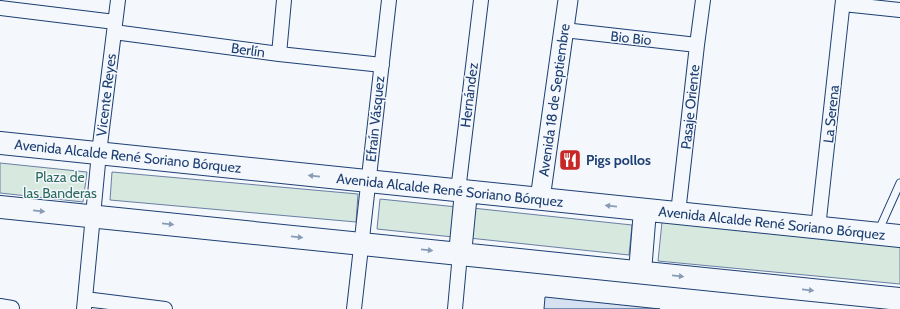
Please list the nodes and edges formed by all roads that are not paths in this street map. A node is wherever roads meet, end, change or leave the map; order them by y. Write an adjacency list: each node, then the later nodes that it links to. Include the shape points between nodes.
1 (118, 0): 10 (street, Vicente Reyes)
2 (284, 0): 13 (street)
3 (389, 0): 14 (street, Efraín Vásquez)
4 (481, 0): 19 (street, Hernández)
5 (568, 0): 11 (street, Avenida 18 de Septiembre)
6 (704, 0): 12 (street, Pasaje Oriente)
7 (843, 2): 9 (street); 25 (street, La Serena)
8 (0, 8): 10 (street, Berlín)
9 (900, 10)
10 (114, 27): 13 (street, Berlín); 16 (street, Vicente Reyes)
11 (564, 30): 12 (street, Bio Bio); 20 (street, Avenida 18 de Septiembre)
12 (697, 45): 23 (street, Pasaje Oriente)
13 (279, 54): 14 (street, Berlín)
14 (382, 65): 17 (street, Efraín Vásquez)
15 (0, 143): 16 (main road, Avenida Alcalde René Soriano Bórquez)
16 (99, 153): 17 (main road, Avenida Alcalde René Soriano Bórquez, one-way to 16); 24 (street, Vicente Reyes)
17 (368, 181): 19 (main road, Avenida Alcalde René Soriano Bórquez); 28 (street, Efraín Vásquez)
18 (900, 183): 26 (lane)
19 (462, 191): 20 (main road, Avenida Alcalde René Soriano Bórquez); 29 (main road)
20 (540, 199): 22 (main road, Avenida Alcalde René Soriano Bórquez, one-way to 20)
21 (0, 207): 24 (main road, one-way to 24)
22 (645, 210): 23 (main road, Avenida Alcalde René Soriano Bórquez); 30 (main road)
23 (678, 213): 25 (main road, Avenida Alcalde René Soriano Bórquez)
24 (93, 216): 28 (main road, one-way to 28); 32 (street, Vicente Reyes)
25 (818, 228): 26 (main road, Avenida Alcalde René Soriano Bórquez)
26 (877, 234): 27 (main road, Avenida Alcalde René Soriano Bórquez)
27 (900, 236)
28 (361, 244): 29 (main road, one-way to 29); 34 (street, Efraín Vásquez)
29 (460, 254): 30 (main road); 35 (street)
30 (640, 272): 31 (main road, one-way to 31)
31 (900, 299)
32 (84, 304): 33 (street)
33 (165, 309)
34 (354, 309)
35 (455, 309)

